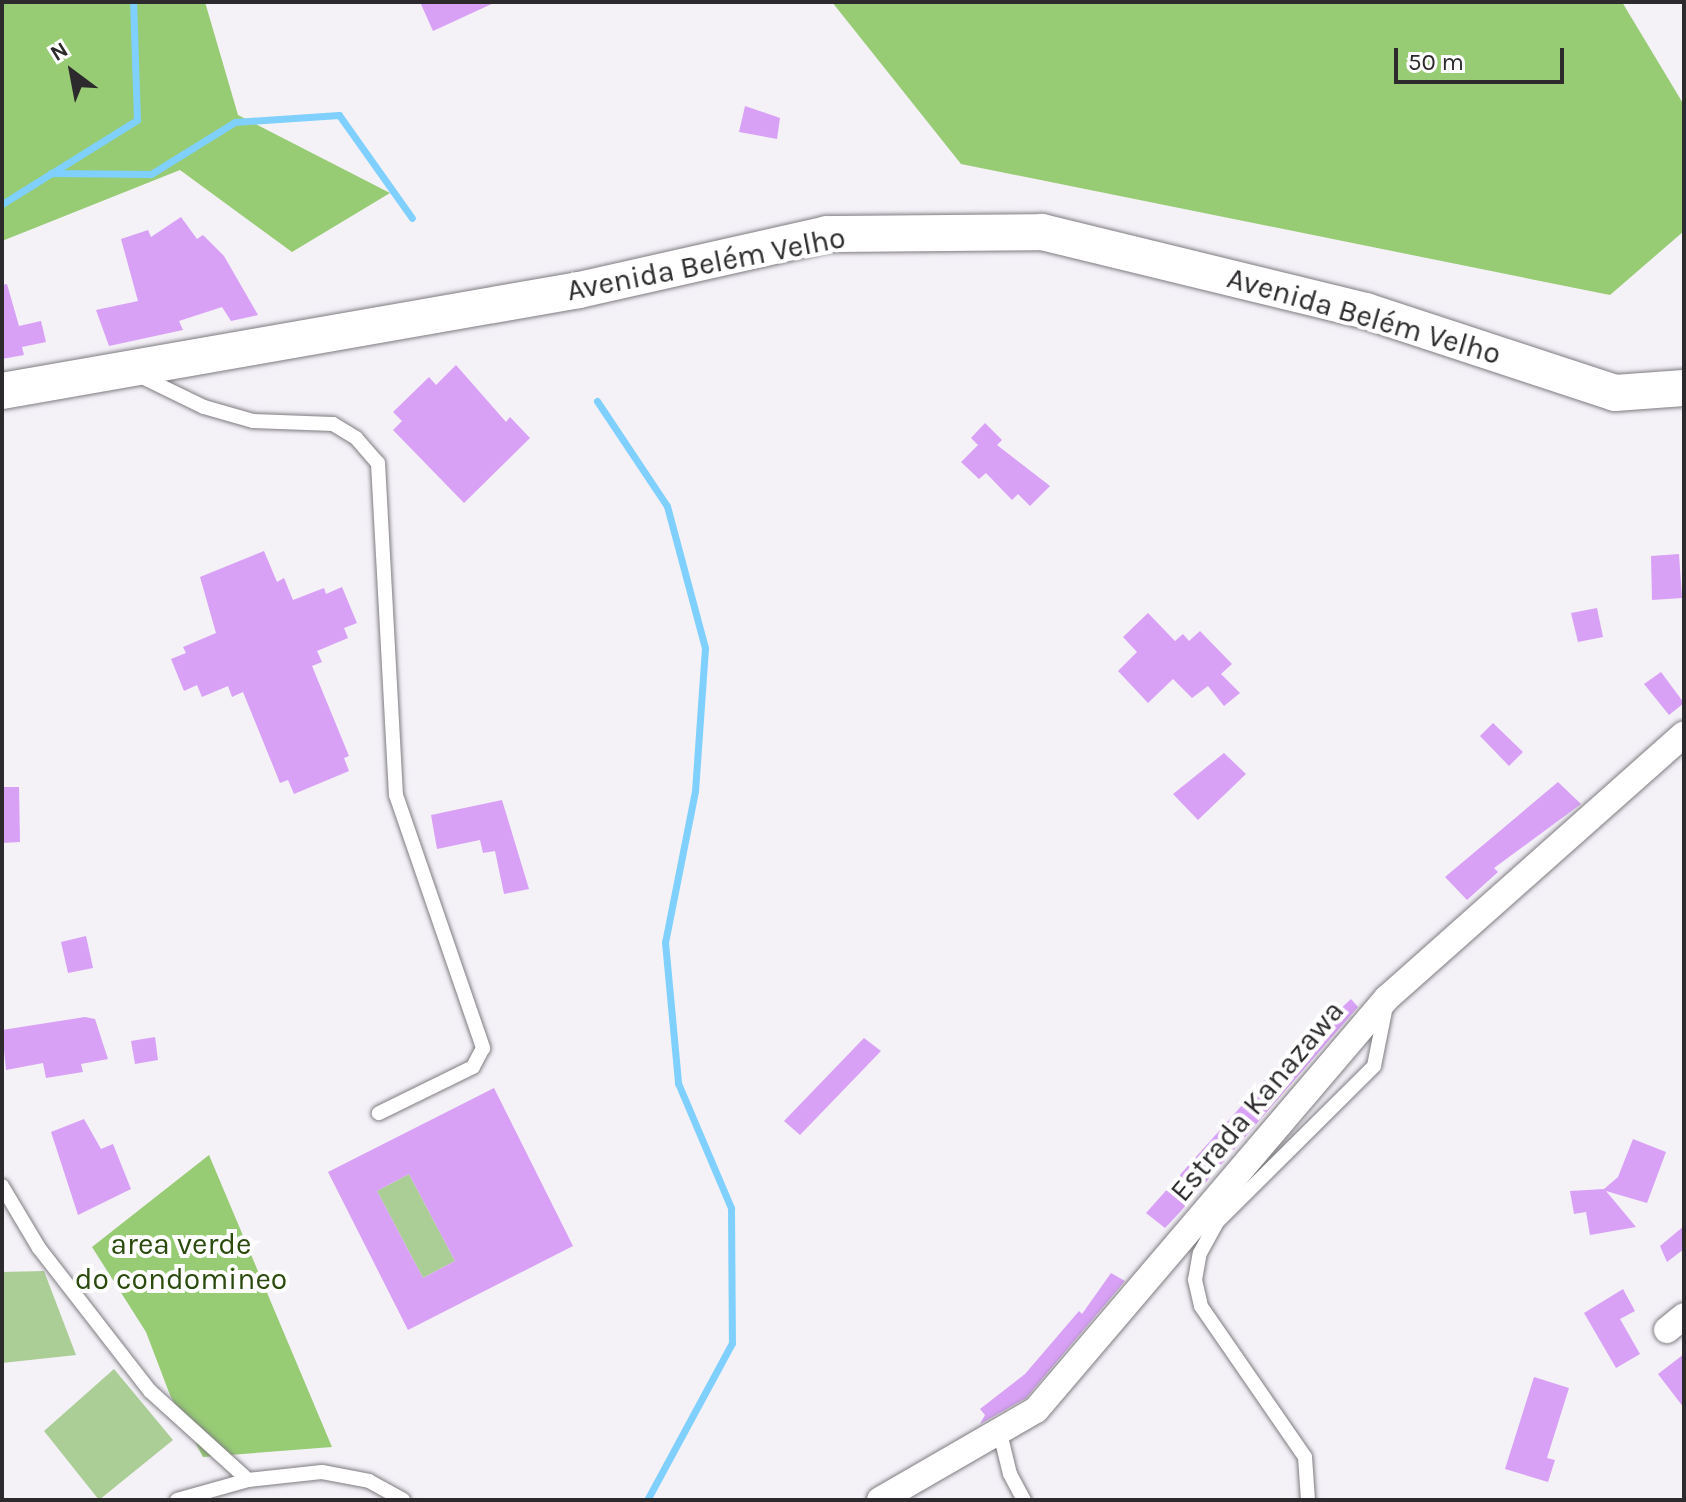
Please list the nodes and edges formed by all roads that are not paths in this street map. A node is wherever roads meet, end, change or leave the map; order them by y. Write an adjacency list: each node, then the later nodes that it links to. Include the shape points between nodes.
1 (131, 371): 2 (main road, Avenida Belém Velho, via 579,290 827,234 1042,232 1366,311 1615,393); 3 (main road, Avenida Belém Velho); 6 (lane, via 204,407 253,421 333,424 356,438 378,463 396,795 483,1048 473,1067)
2 (1684, 388)
3 (2, 391)
4 (1684, 734): 5 (street, Estrada Kanazawa)
5 (1387, 998): 8 (street, Estrada Kanazawa, via 1036,1410); 14 (lane, via 1374,1066 1217,1222 1200,1253 1195,1280 1201,1306 1305,1457)
6 (379, 1113)
7 (2, 1186): 9 (lane, via 39,1248 150,1391)
8 (1000, 1433): 12 (street, Estrada Kanazawa); 13 (lane, via 1010,1474)
9 (248, 1480): 10 (lane); 11 (lane, via 322,1472 369,1481)
10 (177, 1500)
11 (403, 1500)
12 (880, 1500)
13 (1024, 1500)
14 (1308, 1500)

